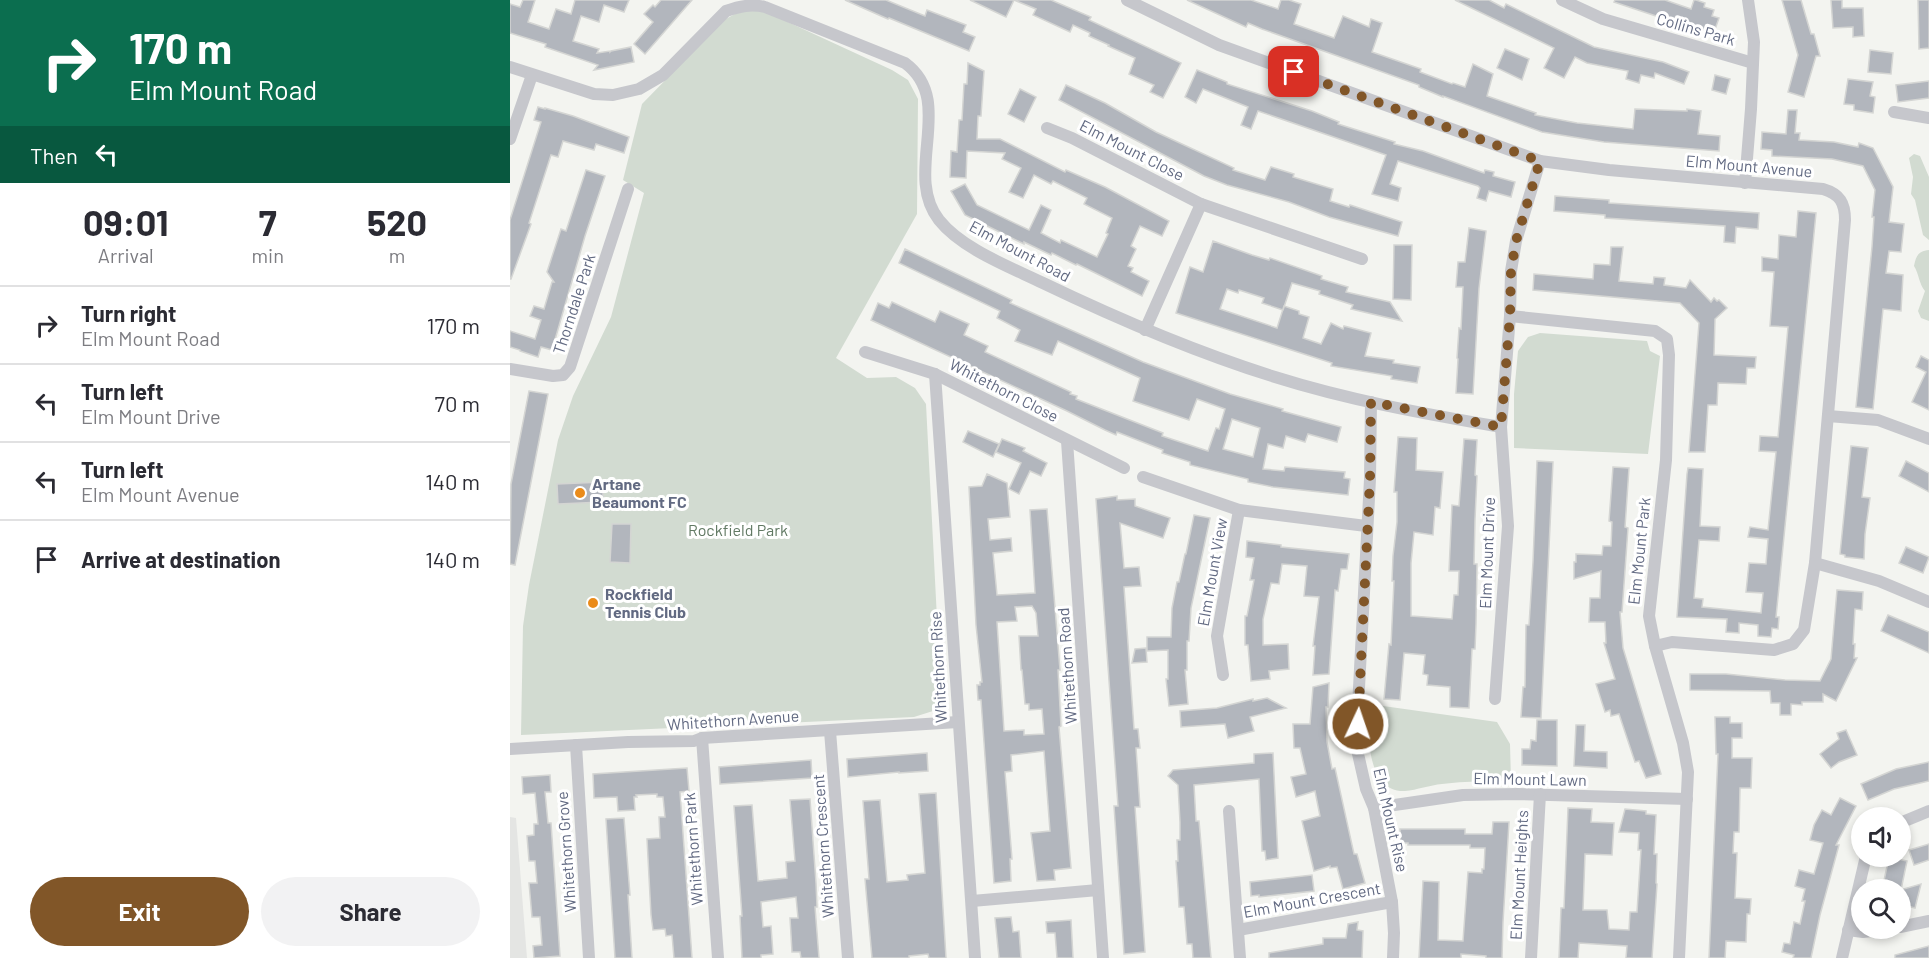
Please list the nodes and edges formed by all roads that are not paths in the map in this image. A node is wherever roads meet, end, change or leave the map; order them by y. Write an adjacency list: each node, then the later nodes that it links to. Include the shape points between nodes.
1 (1127, 0): 11 (street, Elm Mount Avenue, via 1219,45)
2 (1562, 0): 4 (street, Collins Park, via 1603,19)
3 (1748, 0): 4 (street)
4 (1753, 63): 12 (street)
5 (510, 67): 6 (street, Elm Mount Road)
6 (532, 75): 10 (street); 17 (street, Elm Mount Road, via 594,94 613,95 639,89 663,75 726,11 740,6 765,7 866,46 905,63 922,81 928,96 927,196 938,219 960,239 998,261)
7 (1894, 112): 8 (street)
8 (1929, 118)
9 (1047, 128): 14 (street, Elm Mount Close)
10 (510, 140)
11 (1540, 161): 12 (street, Elm Mount Avenue); 16 (street, Elm Mount Drive, via 1516,241)
12 (1744, 183): 22 (street, Elm Mount Avenue, via 1822,189 1837,195 1845,208)
13 (628, 189): 19 (street, Thorndale Park, via 570,367 563,375 554,376)
14 (1201, 204): 15 (street, Elm Mount Close); 17 (street)
15 (1362, 260)
16 (1510, 316): 23 (street, Elm Mount Drive); 32 (street, Elm Mount Park, via 1655,331 1667,339 1666,460 1649,616)
17 (1145, 330): 21 (street, Elm Mount Road, via 1274,377)
18 (865, 352): 20 (street, Whitethorn Close)
19 (510, 369)
20 (935, 374): 25 (street, Whitethorn Close); 35 (street, Whitethorn Rise)
21 (1371, 402): 23 (street, Elm Mount Road); 29 (street, Elm Mount Rise)
22 (1828, 416): 24 (street, via 1878,420); 30 (street, Elm Mount Avenue)
23 (1501, 427): 34 (street, Elm Mount Drive, via 1508,526)
24 (1929, 439)
25 (1068, 441): 26 (street, Whitethorn Close); 47 (street, Whitethorn Road)
26 (1124, 468)
27 (1143, 477): 28 (street, Elm Mount View)
28 (1239, 510): 29 (street, Elm Mount View); 33 (street, Elm Mount View, via 1218,636)
29 (1366, 526): 42 (street, Elm Mount Rise, via 1356,745)
30 (1815, 563): 31 (street, via 1879,581); 32 (street, Elm Mount Avenue, via 1804,630 1793,644 1774,650 1672,642)
31 (1929, 602)
32 (1655, 646): 41 (street, Elm Mount Park, via 1683,743 1688,772)
33 (1223, 675)
34 (1495, 699)
35 (957, 722): 36 (street, Whitethorn Avenue); 48 (street, Whitethorn Rise)
36 (830, 730): 37 (street, Whitethorn Avenue); 57 (street, Whitethorn Crescent)
37 (702, 738): 38 (street, Whitethorn Avenue); 56 (street, Whitethorn Park)
38 (576, 745): 39 (street, Whitethorn Avenue); 55 (street, Whitethorn Grove)
39 (510, 749)
40 (1540, 794): 41 (street, Elm Mount Lawn); 42 (street, Elm Mount Lawn, via 1463,795); 62 (street, Elm Mount Heights)
41 (1686, 799): 63 (street, Elm Mount Park)
42 (1374, 808): 49 (street, Elm Mount Rise)
43 (1229, 811): 52 (street, Elm Mount Crescent)
44 (1929, 811): 45 (street)
45 (1911, 818)
46 (1863, 867): 53 (street)
47 (1098, 890): 48 (street); 59 (street, Whitethorn Road)
48 (972, 901): 58 (street, Whitethorn Rise)
49 (1392, 902): 52 (street, Elm Mount Crescent); 61 (street, Elm Mount Rise)
50 (1929, 921): 51 (street)
51 (1911, 925)
52 (1238, 930): 60 (street, Elm Mount Crescent)
53 (1848, 930): 54 (street); 64 (street)
54 (1851, 930)
55 (590, 958)
56 (717, 958)
57 (848, 958)
58 (975, 958)
59 (1103, 958)
60 (1240, 958)
61 (1393, 958)
62 (1531, 958)
63 (1679, 958)
64 (1842, 958)

